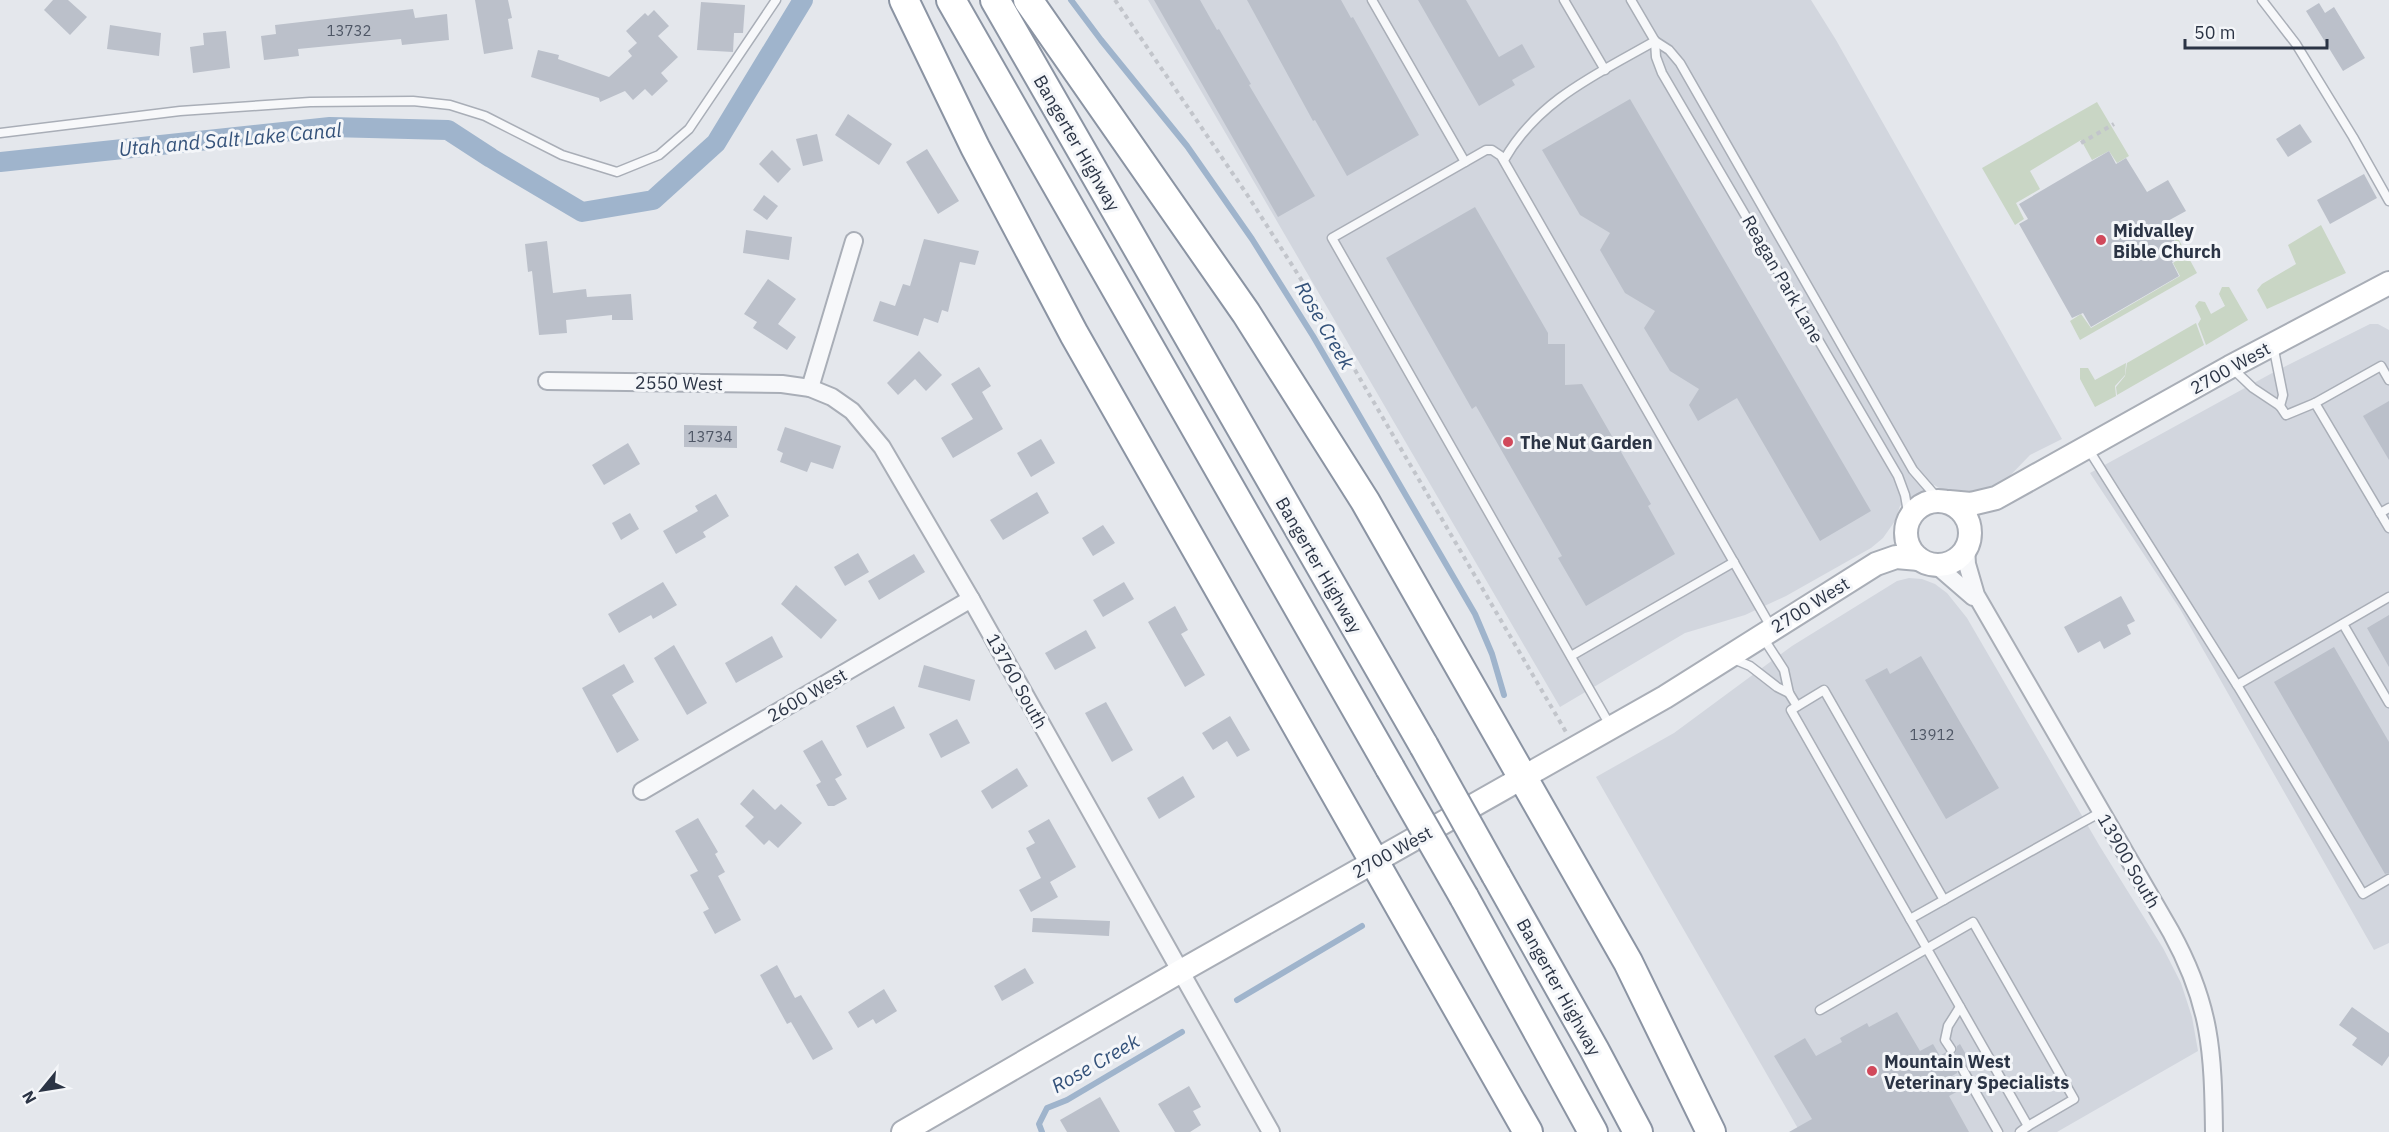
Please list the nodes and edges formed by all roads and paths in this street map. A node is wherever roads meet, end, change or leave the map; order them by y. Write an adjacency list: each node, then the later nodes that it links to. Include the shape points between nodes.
1 (776, 0): 14 (lane, via 689,129 659,155 617,172 562,155 485,116 450,105 413,100 180,111)
2 (904, 0): 55 (highway, via 1035,262)
3 (951, 0): 69 (highway, bridge, via 1464,897)
4 (995, 0): 70 (highway, Bangerter Highway, bridge, via 1424,746)
5 (1028, 0): 52 (highway, via 1290,380 1365,501)
6 (1115, 0): 51 (path, via 1313,298)
7 (1372, 0): 17 (lane)
8 (1564, 0): 12 (lane)
9 (1631, 0): 11 (lane, Reagan Park Lane)
10 (2262, 0): 18 (lane, via 2296,44)
11 (1655, 41): 12 (lane); 30 (lane, Reagan Park Lane, via 1680,63 1913,470); 33 (lane, Reagan Park Lane, via 1662,73 1898,476)
12 (1605, 70): 16 (lane, via 1537,116)
13 (2115, 124): 15 (path)
14 (0, 133)
15 (2081, 143)
16 (1504, 160): 17 (lane, via 1497,152 1486,150); 36 (lane)
17 (1465, 162): 44 (lane, via 1332,238)
18 (2389, 201)
19 (854, 241): 25 (street)
20 (2389, 283): 21 (main road, 2700 West)
21 (2273, 345): 22 (main road, 2700 West); 27 (lane, via 2283,395)
22 (2230, 367): 27 (lane); 28 (main road, 2700 West)
23 (2389, 380): 26 (lane, via 2381,366)
24 (547, 381): 25 (street, 2550 West, via 782,384)
25 (810, 388): 40 (street, 13760 South, via 832,397 868,428)
26 (2315, 403): 27 (lane, via 2286,415); 32 (lane)
27 (2280, 406)
28 (2087, 447): 29 (main road, 2700 West); 46 (lane)
29 (2009, 491): 30 (main road, 2700 West, via 1982,502); 35 (main road, 2700 West, via 1983,515)
30 (1944, 502): 33 (main road, via 1922,505); 35 (main road, via 1963,513 1970,530)
31 (2389, 508): 32 (lane)
32 (2380, 513): 34 (lane)
33 (1908, 522): 37 (main road, via 1908,544); 38 (main road, 2700 West, via 1892,549)
34 (2389, 528)
35 (1968, 544): 37 (main road, via 1954,561); 41 (street, 13900 South, via 1970,580)
36 (1734, 562): 43 (lane); 44 (lane)
37 (1928, 562): 38 (main road, 2700 West, via 1896,557); 41 (street, 13900 South, via 1960,584)
38 (1876, 564): 43 (main road, 2700 West)
39 (2389, 597): 42 (lane)
40 (971, 599): 53 (street, 2600 West); 60 (street, 13760 South)
41 (1983, 609): 54 (street, 13900 South)
42 (2343, 624): 46 (lane); 48 (lane)
43 (1767, 632): 45 (main road, 2700 West); 47 (lane, via 1784,670)
44 (1571, 656): 50 (lane)
45 (1729, 657): 47 (lane, via 1750,666); 50 (main road, 2700 West)
46 (2237, 685): 56 (lane, via 2363,894)
47 (1789, 693): 49 (lane)
48 (2389, 704)
49 (1797, 706): 57 (lane, via 1824,690); 58 (lane, via 1791,710)
50 (1612, 727): 51 (main road, 2700 West)
51 (1575, 748): 52 (main road, 2700 West)
52 (1523, 778): 55 (main road, 2700 West); 71 (highway, via 1628,962)
53 (642, 790)
54 (2101, 812): 57 (lane); 74 (street, 13900 South, via 2171,932 2196,986 2211,1045)
55 (1374, 862): 60 (main road, 2700 West); 68 (highway)
56 (2389, 879)
57 (1944, 900): 58 (lane)
58 (1910, 919): 59 (lane)
59 (1927, 949): 61 (lane); 62 (lane); 65 (lane, via 1973,922 1990,951 2074,1099)
60 (1181, 971): 66 (main road, 2700 West); 67 (street, 13760 South)
61 (1960, 1006): 63 (lane, via 1945,1040); 65 (lane)
62 (1820, 1010)
63 (1951, 1049)
64 (1963, 1071): 72 (lane)
65 (2028, 1126): 73 (lane)
66 (903, 1132)
67 (1271, 1132)
68 (1528, 1132)
69 (1593, 1132)
70 (1638, 1132)
71 (1712, 1132)
72 (1998, 1132)
73 (2020, 1132)
74 (2214, 1132)

